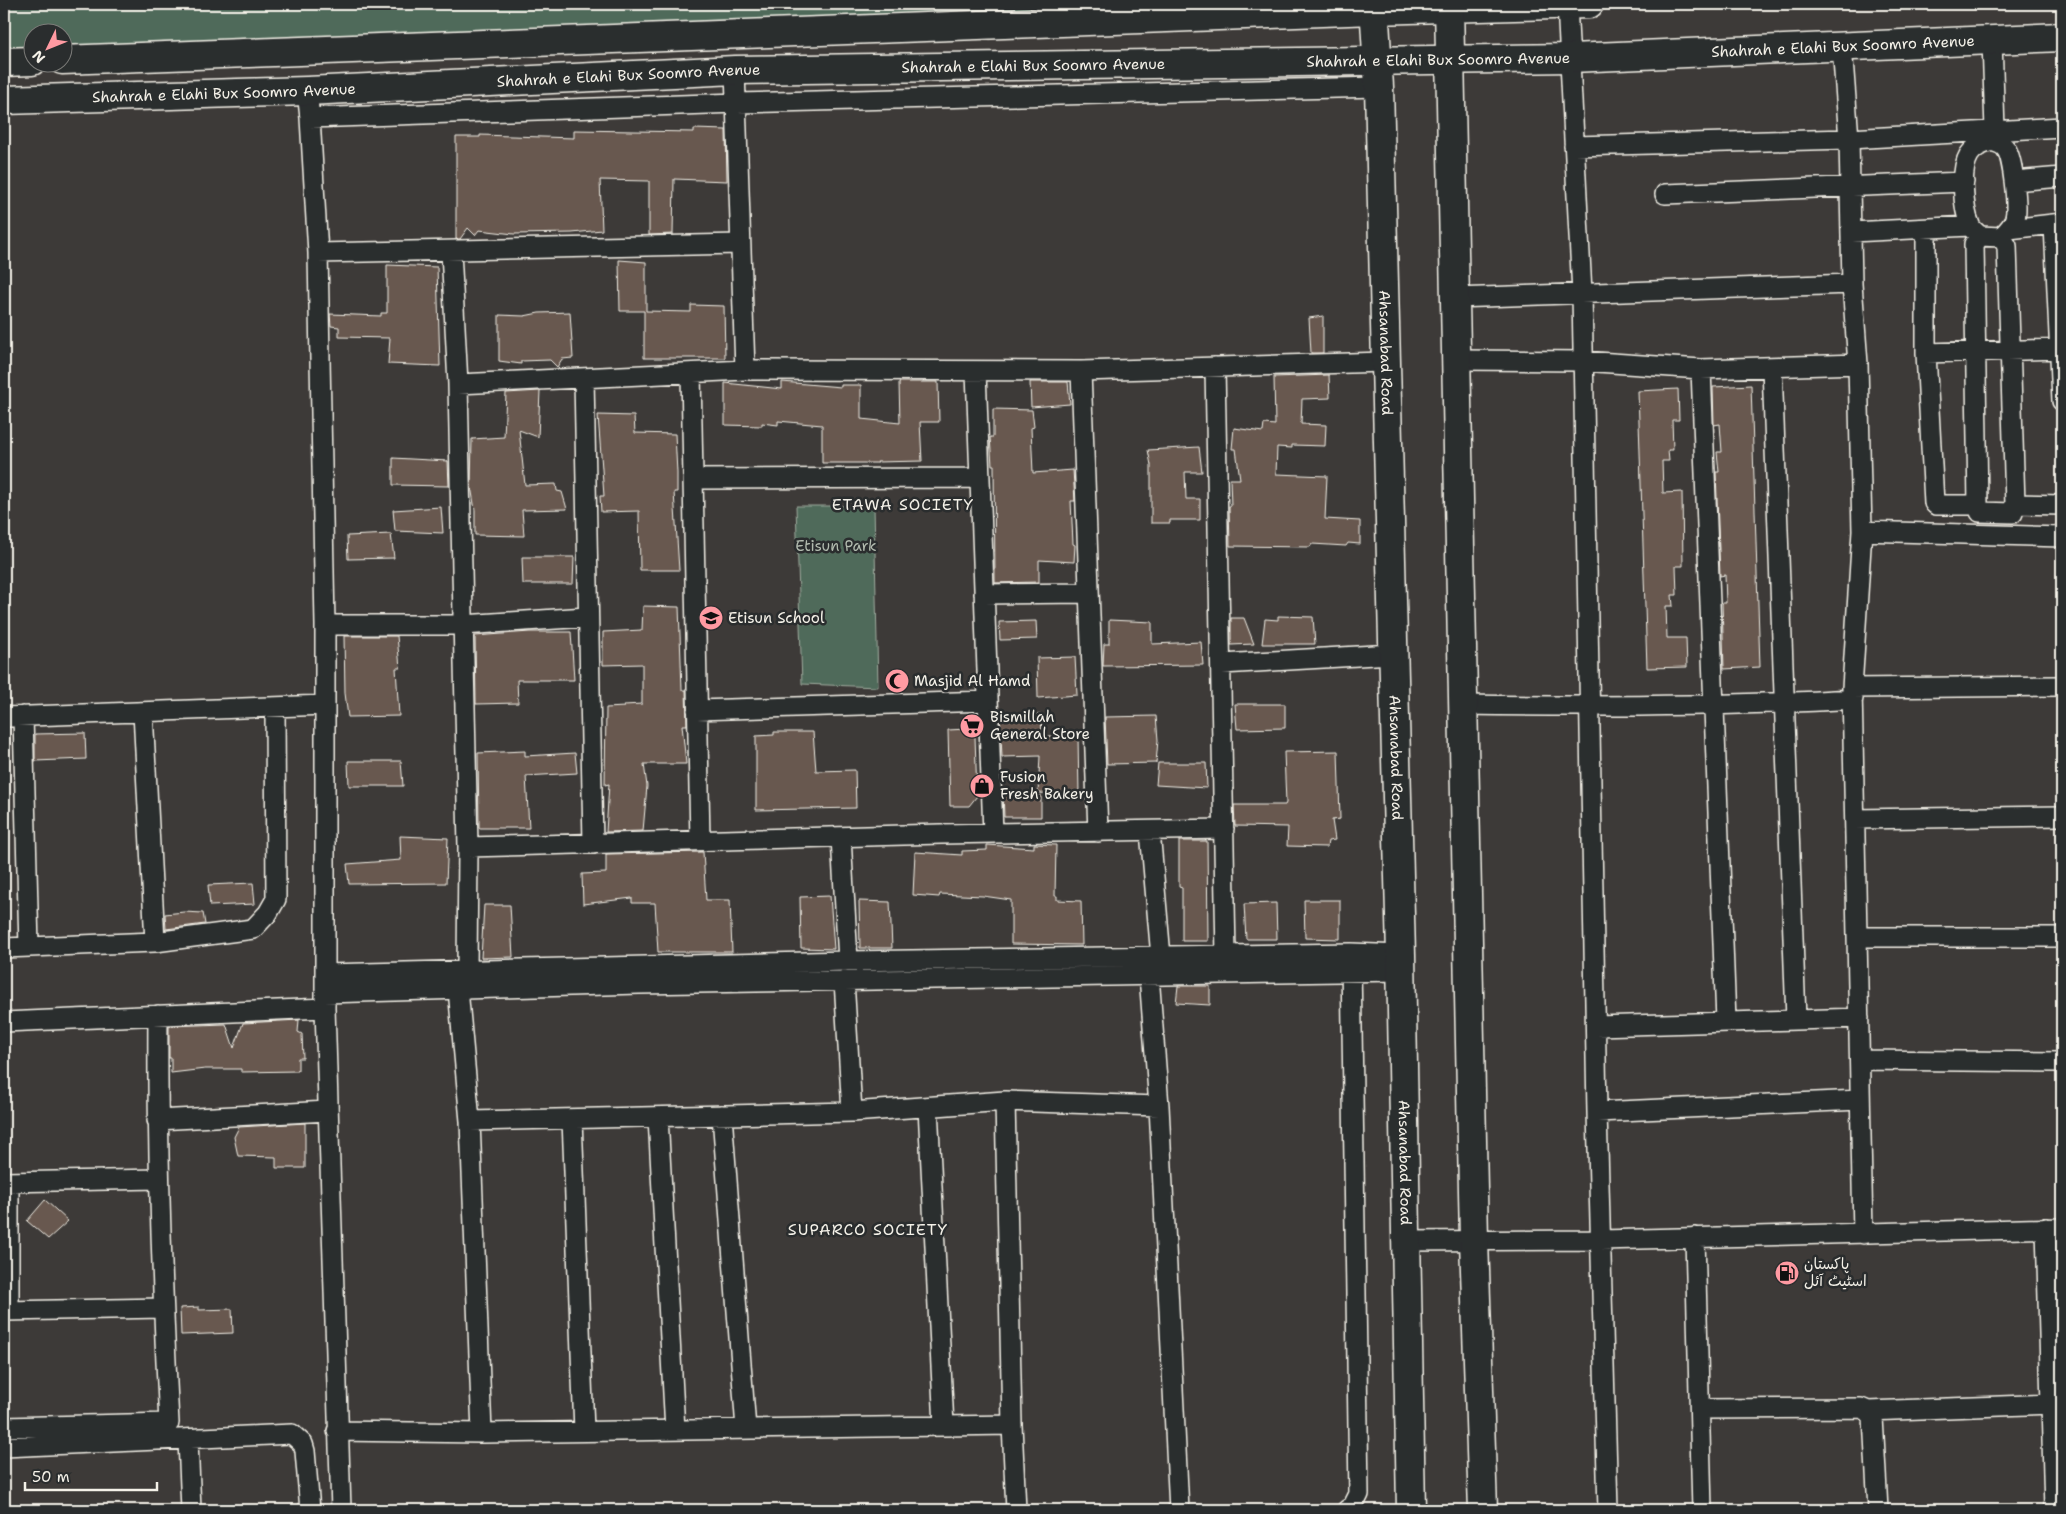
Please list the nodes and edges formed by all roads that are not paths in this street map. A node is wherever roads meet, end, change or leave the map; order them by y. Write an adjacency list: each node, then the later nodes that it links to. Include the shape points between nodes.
1 (1574, 4): 2 (main road); 7 (street)
2 (1449, 6): 3 (main road); 8 (main road)
3 (1374, 7): 9 (main road); 10 (main road, Ahsanabad Road)
4 (2062, 37): 5 (main road, Shahrah e Elahi Bux Soomro Avenue)
5 (1992, 41): 6 (main road, Shahrah e Elahi Bux Soomro Avenue); 19 (street)
6 (1842, 46): 7 (main road, Shahrah e Elahi Bux Soomro Avenue); 20 (street)
7 (1571, 58): 8 (main road, Shahrah e Elahi Bux Soomro Avenue); 21 (street)
8 (1451, 59): 10 (main road, Shahrah e Elahi Bux Soomro Avenue); 37 (main road)
9 (72, 60)
10 (1377, 60): 13 (main road, Shahrah e Elahi Bux Soomro Avenue); 14 (main road, Ahsanabad Road)
11 (22, 61): 12 (main road)
12 (4, 62)
13 (735, 70): 16 (street); 17 (main road, Shahrah e Elahi Bux Soomro Avenue)
14 (1379, 87): 16 (street); 44 (main road, Ahsanabad Road)
15 (4, 100): 17 (main road, Shahrah e Elahi Bux Soomro Avenue)
16 (737, 103): 17 (street); 32 (street)
17 (308, 104): 34 (street)
18 (2062, 126): 19 (street)
19 (1994, 136): 20 (street); 23 (street, via 2006,149); 24 (street, via 1970,155 1964,168)
20 (1849, 139): 21 (street); 25 (street)
21 (1574, 146): 36 (street)
22 (2062, 177): 23 (street)
23 (2014, 181): 31 (street, via 2015,220)
24 (1964, 182): 25 (street); 29 (street, via 1966,208)
25 (1849, 186): 26 (street); 30 (street)
26 (1665, 194)
27 (2058, 224): 31 (street); 38 (street)
28 (1926, 230): 29 (street); 30 (street); 40 (street)
29 (1975, 231): 31 (street); 41 (street)
30 (1852, 232): 35 (street)
31 (2005, 233): 39 (street)
32 (740, 244): 33 (street); 49 (street)
33 (451, 251): 34 (street); 54 (street)
34 (318, 253): 67 (street)
35 (1852, 284): 36 (street); 45 (street)
36 (1582, 293): 37 (street); 43 (street)
37 (1455, 298): 42 (main road)
38 (2060, 349): 39 (street); 55 (street)
39 (2010, 352): 41 (street); 58 (street)
40 (1926, 353): 41 (street); 59 (street, via 1935,505)
41 (1976, 353): 59 (street)
42 (1456, 360): 43 (street); 76 (main road)
43 (1582, 361): 48 (street); 78 (street)
44 (1385, 362): 47 (street); 68 (main road, Ahsanabad Road)
45 (1858, 364): 46 (street); 61 (street)
46 (1772, 366): 48 (street); 73 (street)
47 (1215, 367): 51 (street); 69 (street)
48 (1702, 369): 74 (street)
49 (744, 370): 50 (street); 52 (street)
50 (976, 371): 51 (street); 56 (street)
51 (1081, 371): 63 (street)
52 (691, 373): 53 (street); 57 (street)
53 (584, 378): 54 (street); 65 (street)
54 (458, 384): 66 (street)
55 (2062, 401)
56 (980, 478): 57 (street); 64 (street)
57 (693, 479): 79 (street)
58 (2015, 504): 59 (street, via 2013,513 1980,512); 60 (street)
59 (1978, 505)
60 (2062, 505)
61 (1862, 531): 62 (street); 71 (street)
62 (2062, 538)
63 (1088, 593): 64 (street); 87 (street)
64 (984, 594): 72 (street)
65 (588, 617): 66 (street); 91 (street)
66 (463, 625): 67 (street); 92 (street)
67 (325, 626): 75 (street)
68 (1392, 654): 69 (street); 102 (main road, Ahsanabad Road)
69 (1222, 664): 85 (street)
70 (2062, 686): 71 (street)
71 (1852, 693): 73 (street); 84 (street)
72 (988, 701): 79 (street); 88 (street)
73 (1785, 703): 74 (street); 111 (street)
74 (1713, 704): 78 (street); 112 (street)
75 (324, 705): 77 (street); 104 (street)
76 (1463, 705): 78 (street); 134 (main road)
77 (275, 707): 80 (street); 95 (street, via 276,899 261,923 253,929)
78 (1588, 707): 114 (street)
79 (697, 710): 90 (street)
80 (143, 712): 81 (street); 95 (street)
81 (23, 716): 82 (street); 96 (street)
82 (4, 717)
83 (2062, 816): 84 (street)
84 (1855, 819): 93 (street)
85 (1224, 830): 86 (street); 98 (street)
86 (1150, 831): 87 (street); 99 (street)
87 (1098, 832): 88 (street)
88 (993, 833): 89 (street)
89 (841, 837): 90 (street); 100 (street)
90 (700, 841): 91 (street)
91 (593, 844): 92 (street)
92 (468, 847): 103 (street)
93 (1857, 937): 94 (street); 110 (street)
94 (2062, 937)
95 (155, 942): 96 (street)
96 (29, 947): 97 (street)
97 (4, 948)
98 (1226, 955): 99 (street); 101 (street)
99 (1161, 957): 100 (street)
100 (848, 961): 103 (street)
101 (1351, 963): 102 (street); 105 (street); 157 (street, via 1359,1494)
102 (1401, 963): 136 (main road, Ahsanabad Road)
103 (467, 972): 104 (street)
104 (325, 974): 108 (street)
105 (1149, 975): 106 (street); 119 (street)
106 (844, 980): 107 (street); 122 (street)
107 (458, 989): 108 (street); 128 (street)
108 (325, 1001): 109 (street); 121 (street)
109 (158, 1016): 113 (street); 127 (street)
110 (1859, 1018): 111 (street); 115 (street)
111 (1796, 1019): 112 (street)
112 (1726, 1021): 114 (street)
113 (4, 1022)
114 (1597, 1026): 123 (street)
115 (1860, 1060): 116 (street); 117 (street)
116 (2062, 1062)
117 (1860, 1100): 123 (street); 132 (street)
118 (1005, 1101): 119 (street); 120 (street); 142 (street)
119 (1159, 1106): 156 (street)
120 (928, 1107): 122 (street); 143 (street)
121 (328, 1111): 127 (street); 147 (street)
122 (852, 1112): 124 (street)
123 (1597, 1112): 135 (street)
124 (722, 1115): 125 (street); 145 (street)
125 (658, 1117): 126 (street); 146 (street)
126 (572, 1119): 128 (street); 148 (street)
127 (157, 1120): 129 (street)
128 (470, 1121): 149 (street)
129 (159, 1179): 130 (street); 137 (street)
130 (6, 1182): 138 (street)
131 (2054, 1228): 132 (street); 139 (street)
132 (1863, 1234): 133 (street)
133 (1696, 1237): 135 (street); 140 (street)
134 (1474, 1240): 135 (street); 136 (street); 159 (main road)
135 (1601, 1240): 160 (street)
136 (1406, 1241): 158 (main road, Ahsanabad Road)
137 (163, 1308): 138 (street); 144 (street, via 169,1424)
138 (6, 1311)
139 (2051, 1404): 141 (street); 163 (street)
140 (1700, 1409): 141 (street, via 1861,1408); 161 (street)
141 (1868, 1411): 162 (street, via 1873,1417 1875,1435)
142 (1012, 1425): 143 (street); 155 (street)
143 (944, 1426): 145 (street)
144 (4, 1427)
145 (746, 1429): 146 (street)
146 (675, 1430): 148 (street)
147 (337, 1431): 149 (street); 154 (street)
148 (584, 1431): 149 (street)
149 (482, 1433)
150 (188, 1440): 151 (street); 152 (street); 153 (street, via 292,1434 303,1444 305,1451)
151 (4, 1447)
152 (191, 1510)
153 (310, 1510)
154 (340, 1510)
155 (1016, 1510)
156 (1179, 1510)
157 (1347, 1510)
158 (1411, 1510)
159 (1483, 1510)
160 (1608, 1510)
161 (1702, 1510)
162 (1878, 1510)
163 (2054, 1510)

